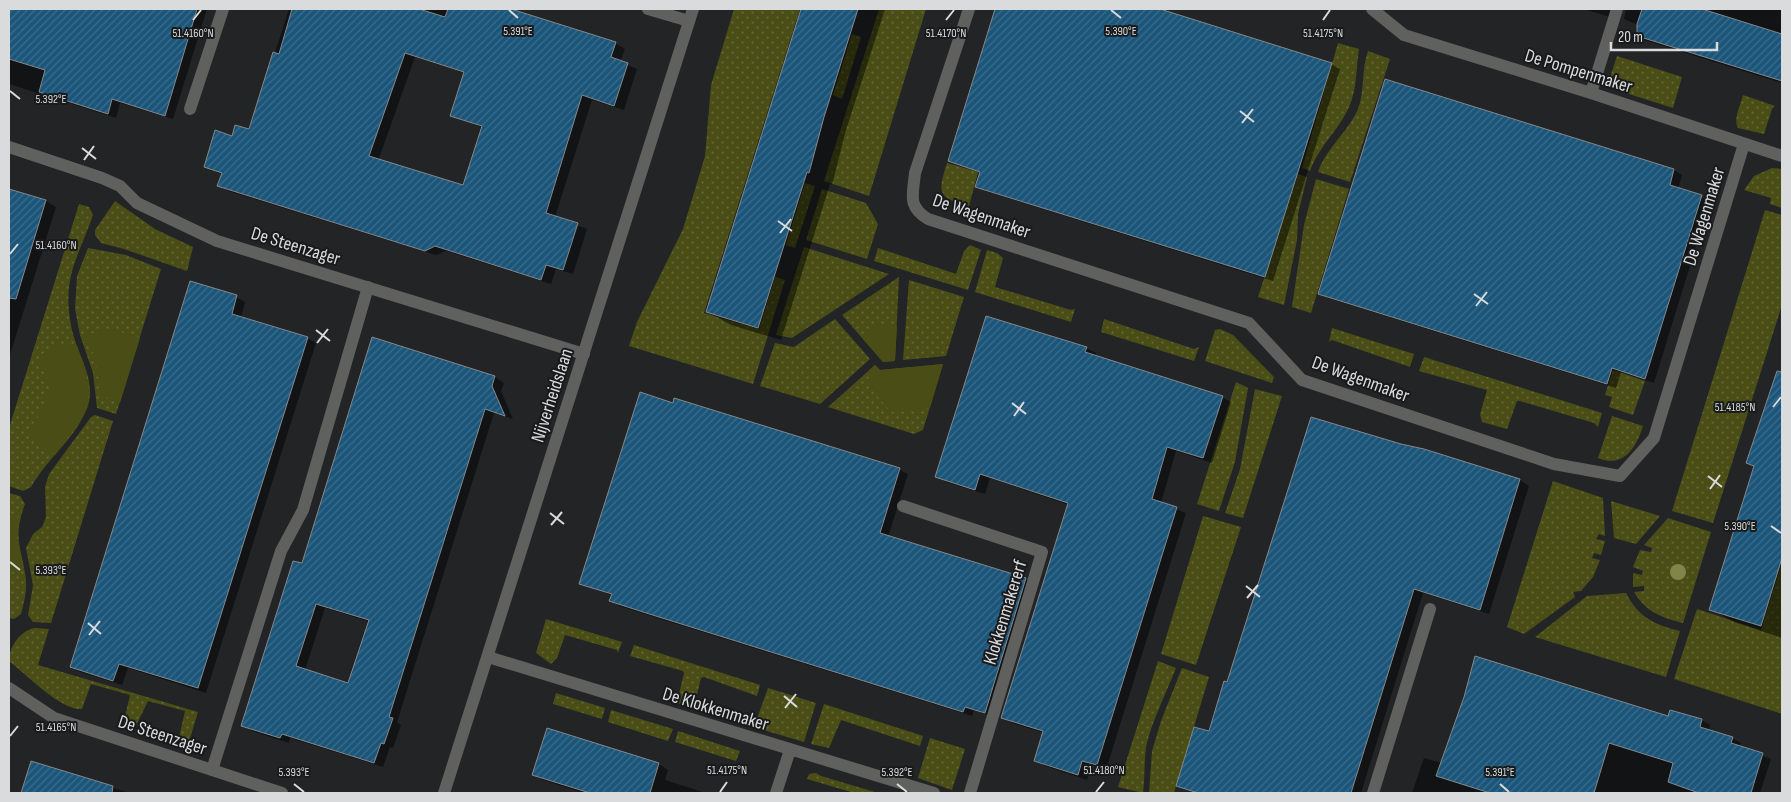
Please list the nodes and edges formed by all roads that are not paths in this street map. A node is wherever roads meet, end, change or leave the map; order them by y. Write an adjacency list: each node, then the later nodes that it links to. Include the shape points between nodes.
1 (223, 9): 8 (street)
2 (648, 9): 6 (street)
3 (969, 9): 9 (street, De Wagenmaker, via 915,173 912,200 916,211 928,219 1249,323 1302,380 1554,464 1620,476 1654,438)
4 (1372, 9): 7 (street, De Pompenmaker, via 1404,35)
5 (1617, 9): 7 (street)
6 (691, 15): 13 (street, Nijverheidslaan)
7 (1590, 92): 9 (street, De Pompenmaker)
8 (190, 109)
9 (1744, 144): 11 (street, De Pompenmaker)
10 (9, 147): 12 (street, De Steenzager, via 120,186 137,203 217,240)
11 (1782, 156)
12 (368, 287): 13 (street, De Steenzager); 19 (street, via 303,510 282,551)
13 (584, 354): 16 (street, Nijverheidslaan)
14 (904, 506): 24 (street, Klokkenmakererf, via 1042,552)
15 (1430, 609): 25 (street)
16 (488, 657): 18 (street, De Klokkenmaker); 21 (street, Nijverheidslaan)
17 (9, 688): 19 (street, De Steenzager, via 54,718)
18 (790, 750): 22 (street); 23 (street, De Klokkenmaker)
19 (212, 770): 20 (street, De Steenzager)
20 (282, 793)
21 (444, 793)
22 (776, 793)
23 (934, 793)
24 (970, 793)
25 (1373, 793)

